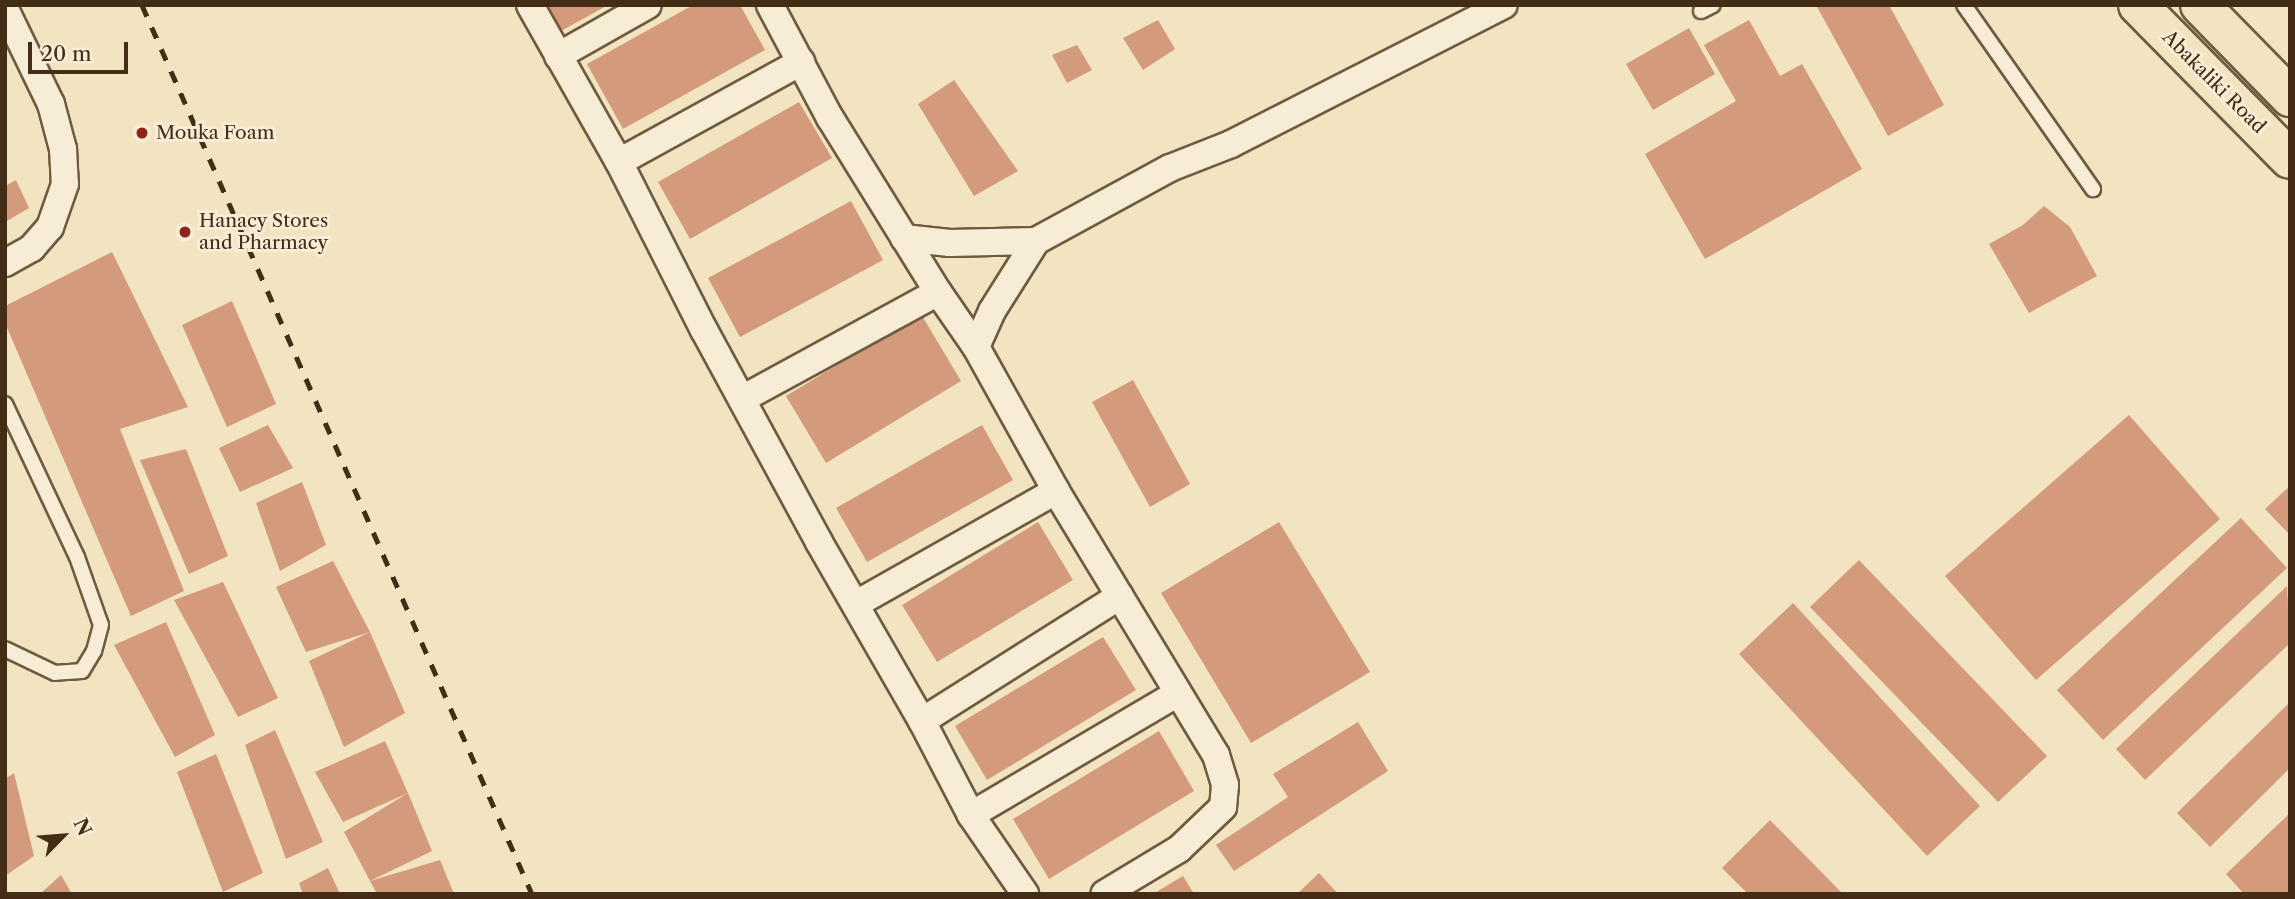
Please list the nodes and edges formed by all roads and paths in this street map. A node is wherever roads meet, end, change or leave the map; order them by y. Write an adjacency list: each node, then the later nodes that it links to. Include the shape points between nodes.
1 (530, 5): 9 (street)
2 (648, 5): 9 (street)
3 (770, 5): 10 (street)
4 (1504, 5): 16 (street, via 1231,145 1170,168)
5 (1964, 5): 14 (lane)
6 (2138, 5): 12 (main road, Abakaliki Road)
7 (2200, 5): 11 (main road)
8 (5, 9): 17 (street, via 51,104 63,149 65,184 50,227 32,248)
9 (558, 56): 13 (street)
10 (801, 61): 13 (street); 15 (street, via 830,118)
11 (2290, 97)
12 (2290, 159)
13 (619, 162): 20 (street)
14 (2093, 189)
15 (904, 238): 16 (street, via 950,243); 18 (street)
16 (1035, 241): 19 (street, via 992,311)
17 (5, 263)
18 (938, 292): 19 (street); 20 (street)
19 (976, 347): 22 (street)
20 (742, 399): 24 (street)
21 (5, 404): 25 (lane, via 77,557 101,625 82,671 55,673)
22 (1056, 491): 23 (street); 24 (street)
23 (1120, 596): 26 (street); 27 (street)
24 (856, 604): 27 (street)
25 (5, 649)
26 (1178, 693): 28 (street); 30 (street, via 1216,755 1225,785 1223,807 1179,849)
27 (922, 721): 28 (street)
28 (971, 815): 29 (street)
29 (1025, 894)
30 (1104, 894)

